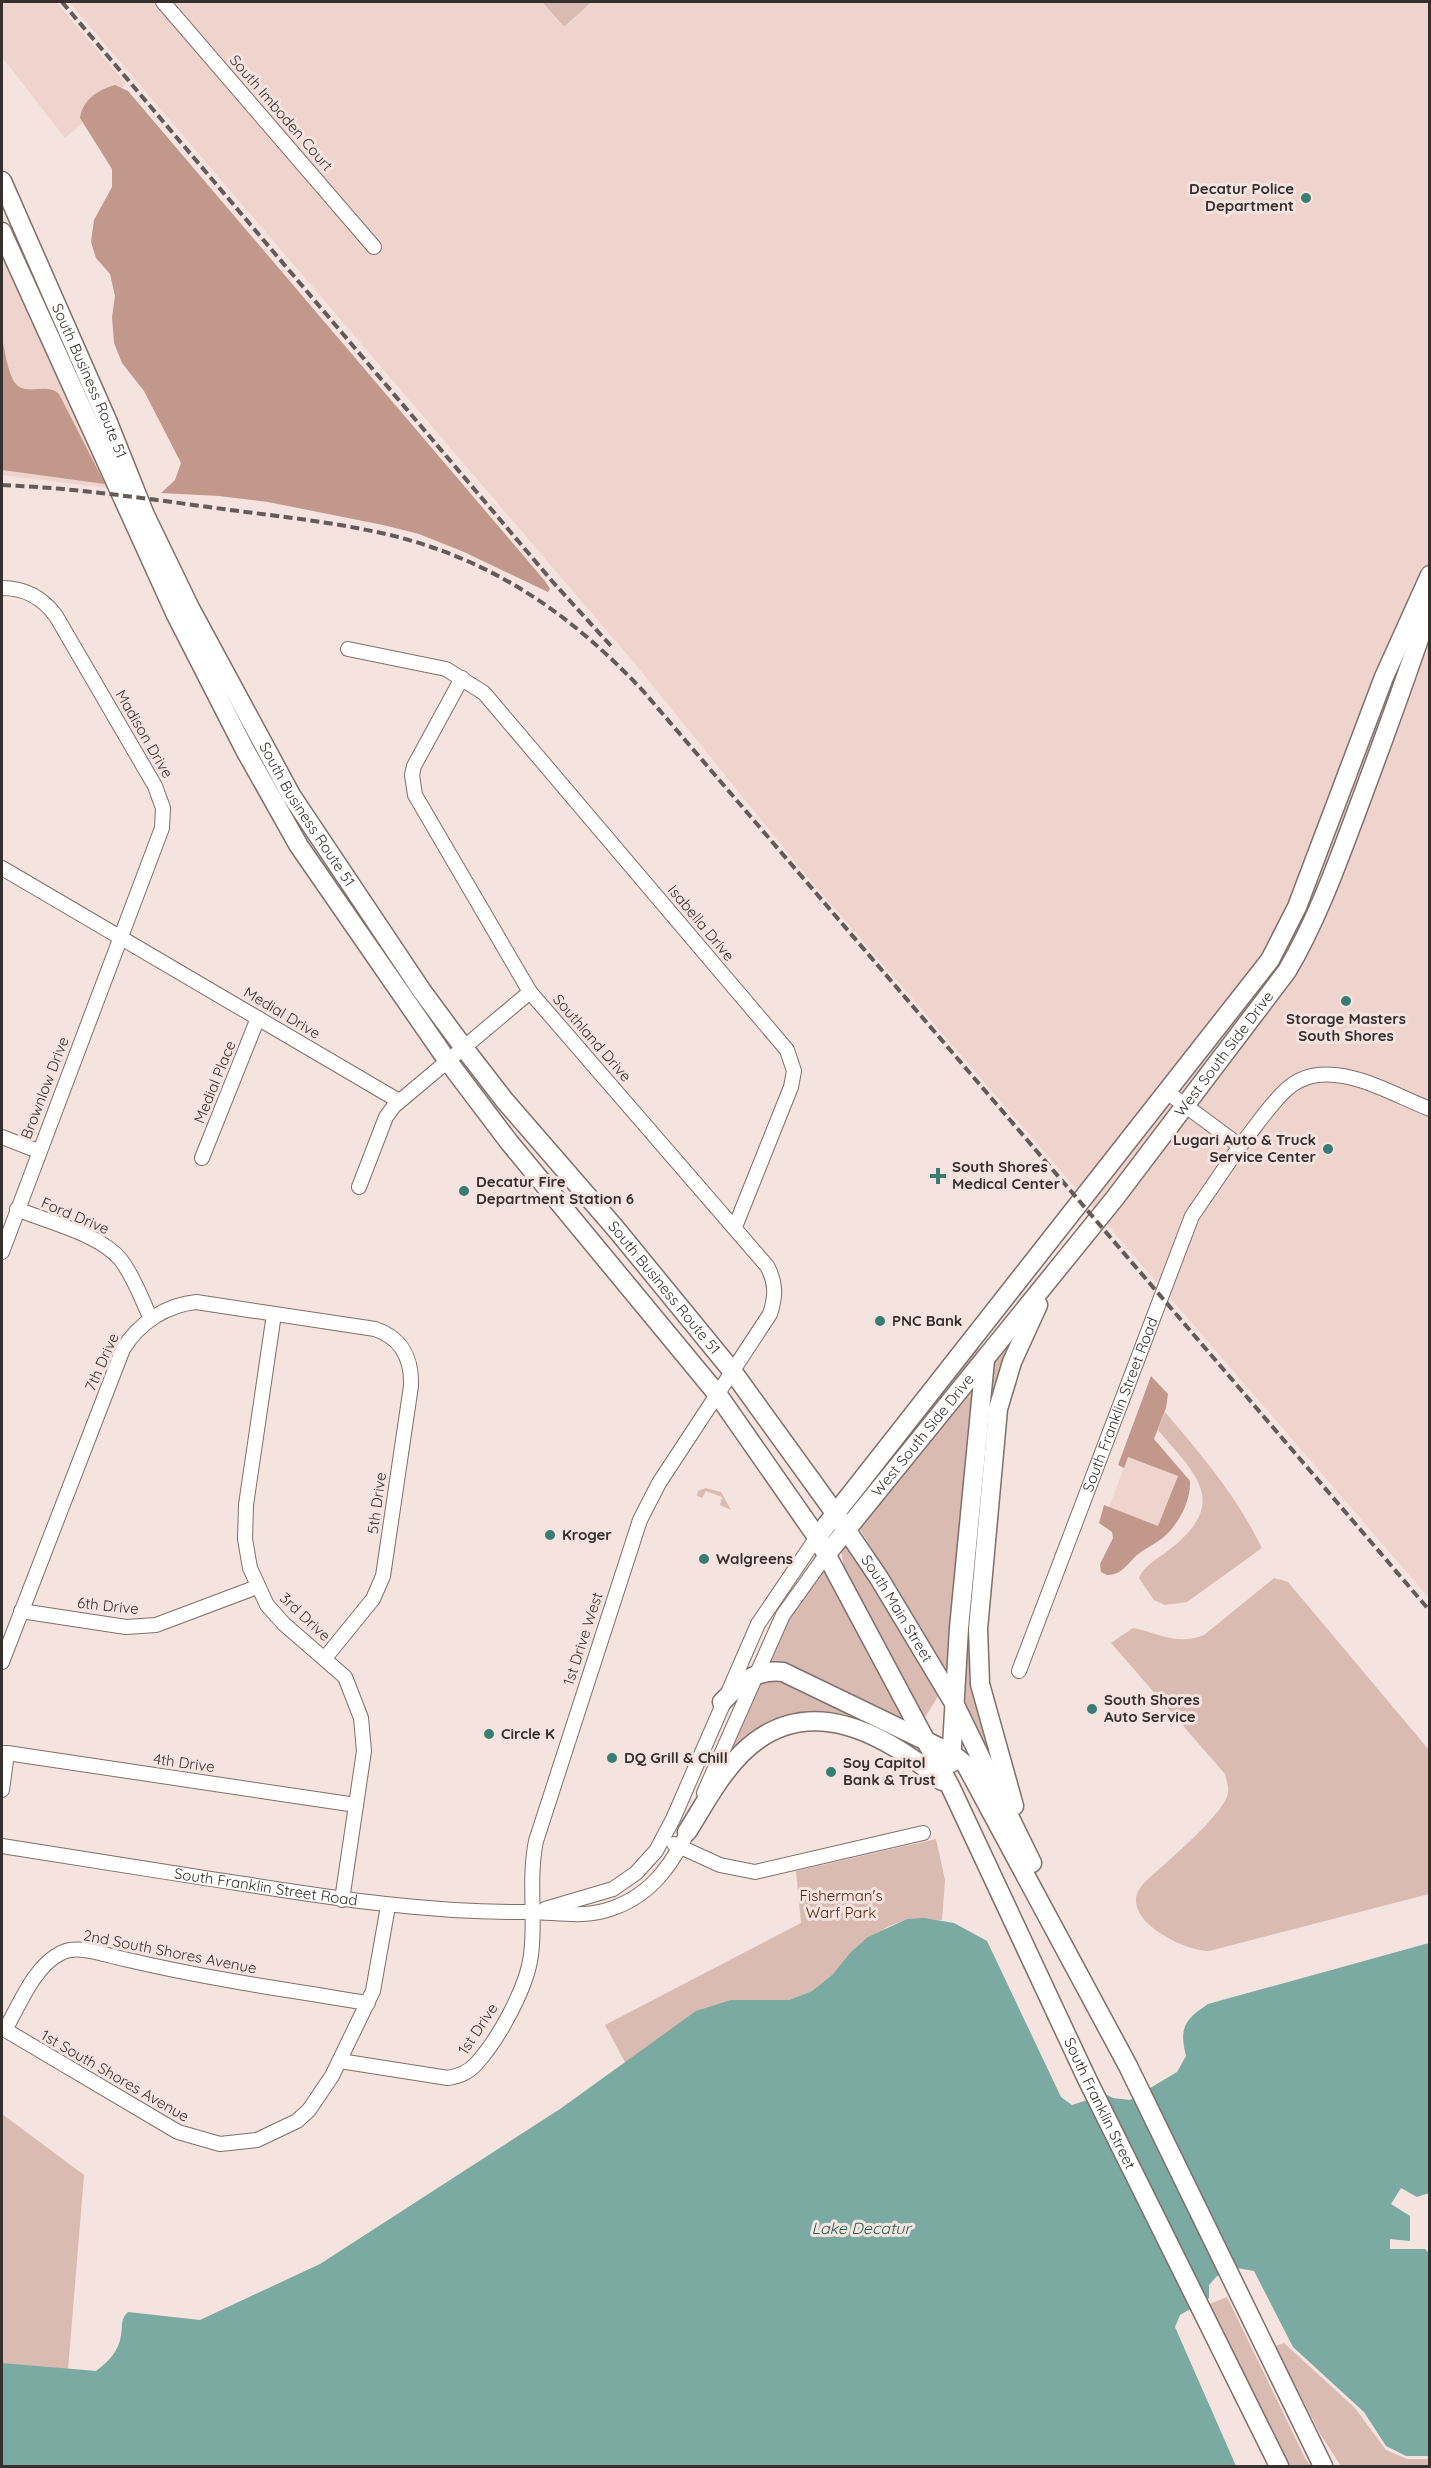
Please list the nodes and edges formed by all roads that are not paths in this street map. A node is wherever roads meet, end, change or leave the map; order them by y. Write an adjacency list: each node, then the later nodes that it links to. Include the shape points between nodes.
1 (163, 2): 4 (street, South Imboden Court)
2 (2, 181): 14 (main road, South Business Route 51, via 145,515 227,679 291,795)
3 (2, 232): 15 (main road, South Business Route 51, via 166,594 245,750 299,846)
4 (374, 247)
5 (1430, 575): 16 (main road, West South Side Drive, via 1384,677 1286,932 1260,975)
6 (2, 588): 11 (street, Madison Drive, via 30,593 52,611 162,801 162,828)
7 (1430, 606): 18 (main road, West South Side Drive, via 1402,691 1306,938 1259,1011)
8 (348, 649): 9 (street, Isabella Drive, via 446,669)
9 (462, 678): 12 (street, Southland Drive, via 420,753 412,775 413,785 421,807); 26 (street, Isabella Drive, via 492,701 791,1058 791,1087)
10 (2, 868): 11 (street, Medial Drive)
11 (121, 936): 13 (street, Medial Drive); 22 (street, Brownlow Drive)
12 (530, 992): 14 (street); 26 (street, Southland Drive)
13 (258, 1018): 17 (street, Medial Drive); 23 (street, Medial Place)
14 (464, 1048): 15 (street); 34 (main road, South Business Route 51)
15 (447, 1060): 17 (street); 35 (main road, South Business Route 51, via 509,1142)
16 (1167, 1092): 18 (street); 29 (main road, West South Side Drive)
17 (399, 1101): 24 (street, via 386,1117)
18 (1186, 1106): 21 (street); 27 (main road, West South Side Drive)
19 (1430, 1109): 21 (street, South Franklin Street Road, via 1347,1077 1319,1074 1286,1090)
20 (2, 1137): 22 (street)
21 (1240, 1146): 44 (street, South Franklin Street Road, via 1192,1216)
22 (38, 1151): 25 (street, Brownlow Drive)
23 (202, 1158)
24 (359, 1187)
25 (17, 1209): 28 (street, Brownlow Drive); 31 (street, Ford Drive, via 109,1248 126,1268)
26 (735, 1227): 34 (street, Southland Drive, via 771,1273 775,1296 770,1314)
27 (1084, 1235): 33 (main road, West South Side Drive); 58 (main road, via 1036,1308 1002,1395 996,1423 978,1629 980,1684)
28 (2, 1252)
29 (1004, 1298): 33 (main road); 36 (main road, West South Side Drive)
30 (274, 1314): 31 (street, 7th Drive, via 196,1302); 32 (street, 7th Drive, via 375,1329); 40 (street, 3rd Drive, via 244,1522 247,1554)
31 (151, 1318): 41 (street, 7th Drive, via 123,1349)
32 (395, 1340): 42 (street, 5th Drive, via 408,1359 411,1386 383,1576 373,1599)
33 (985, 1359): 37 (main road, West South Side Drive); 47 (main road)
34 (733, 1372): 35 (street, Southland Drive); 36 (main road, South Main Street)
35 (718, 1395): 38 (main road); 61 (street, 1st Drive West, via 659,1483 634,1534 536,1841 530,1879)
36 (835, 1513): 37 (main road, South Main Street); 38 (main road, South Franklin Street Road)
37 (846, 1530): 39 (main road, West South Side Drive); 47 (main road, South Main Street)
38 (817, 1537): 39 (main road); 46 (street, South Franklin Street Road, via 758,1624)
39 (826, 1555): 45 (street, South Franklin Street Road, via 783,1615); 48 (main road)
40 (257, 1587): 41 (street, 6th Drive, via 156,1625 126,1627); 42 (street, 3rd Drive, via 276,1616)
41 (21, 1611): 43 (street, 7th Drive)
42 (325, 1658): 53 (street, 3rd Drive, via 350,1686 364,1729)
43 (2, 1662)
44 (1019, 1671)
45 (756, 1674): 46 (main road); 48 (main road, via 773,1671 793,1675); 56 (street, South Franklin Street Road)
46 (722, 1702): 55 (street, South Franklin Street Road)
47 (954, 1703): 50 (main road); 58 (main road, South Main Street)
48 (923, 1739): 50 (main road); 51 (main road, South Franklin Street)
49 (4, 1753): 52 (street); 53 (street, 4th Drive)
50 (951, 1753): 51 (main road); 62 (main road, via 966,1765)
51 (951, 1788): 56 (main road, via 907,1753 864,1732 832,1722 800,1722 766,1735 742,1753); 66 (main road, South Franklin Street, via 1087,2079)
52 (2, 1790)
53 (356, 1805): 59 (street, 3rd Drive)
54 (923, 1833): 56 (street, via 755,1872 727,1867)
55 (664, 1838): 56 (street); 61 (street, South Franklin Street Road, via 647,1863 613,1889)
56 (684, 1839): 61 (street, South Franklin Street Road, via 672,1862 651,1886 626,1903 583,1916)
57 (2, 1846): 59 (street, South Franklin Street Road)
58 (1032, 1863): 62 (main road)
59 (342, 1900): 60 (street, South Franklin Street Road)
60 (388, 1906): 61 (street, South Franklin Street Road, via 458,1912); 63 (street, 1st South Shores Avenue, via 376,1979)
61 (531, 1912): 65 (street, 1st Drive, via 532,1952 519,1992 486,2050 466,2072 448,2078)
62 (1081, 1979): 69 (main road, via 1128,2066)
63 (368, 2002): 64 (street, 2nd South Shores Avenue, via 187,1974 72,1950 55,1956 43,1967); 65 (street, 1st South Shores Avenue)
64 (3, 2029): 65 (street, 1st South Shores Avenue, via 163,2125 220,2144 257,2140 297,2121 322,2092)
65 (340, 2061)
66 (1255, 2422): 67 (main road); 68 (main road, South Franklin Street)
67 (1270, 2466)
68 (1279, 2466)
69 (1323, 2466)

